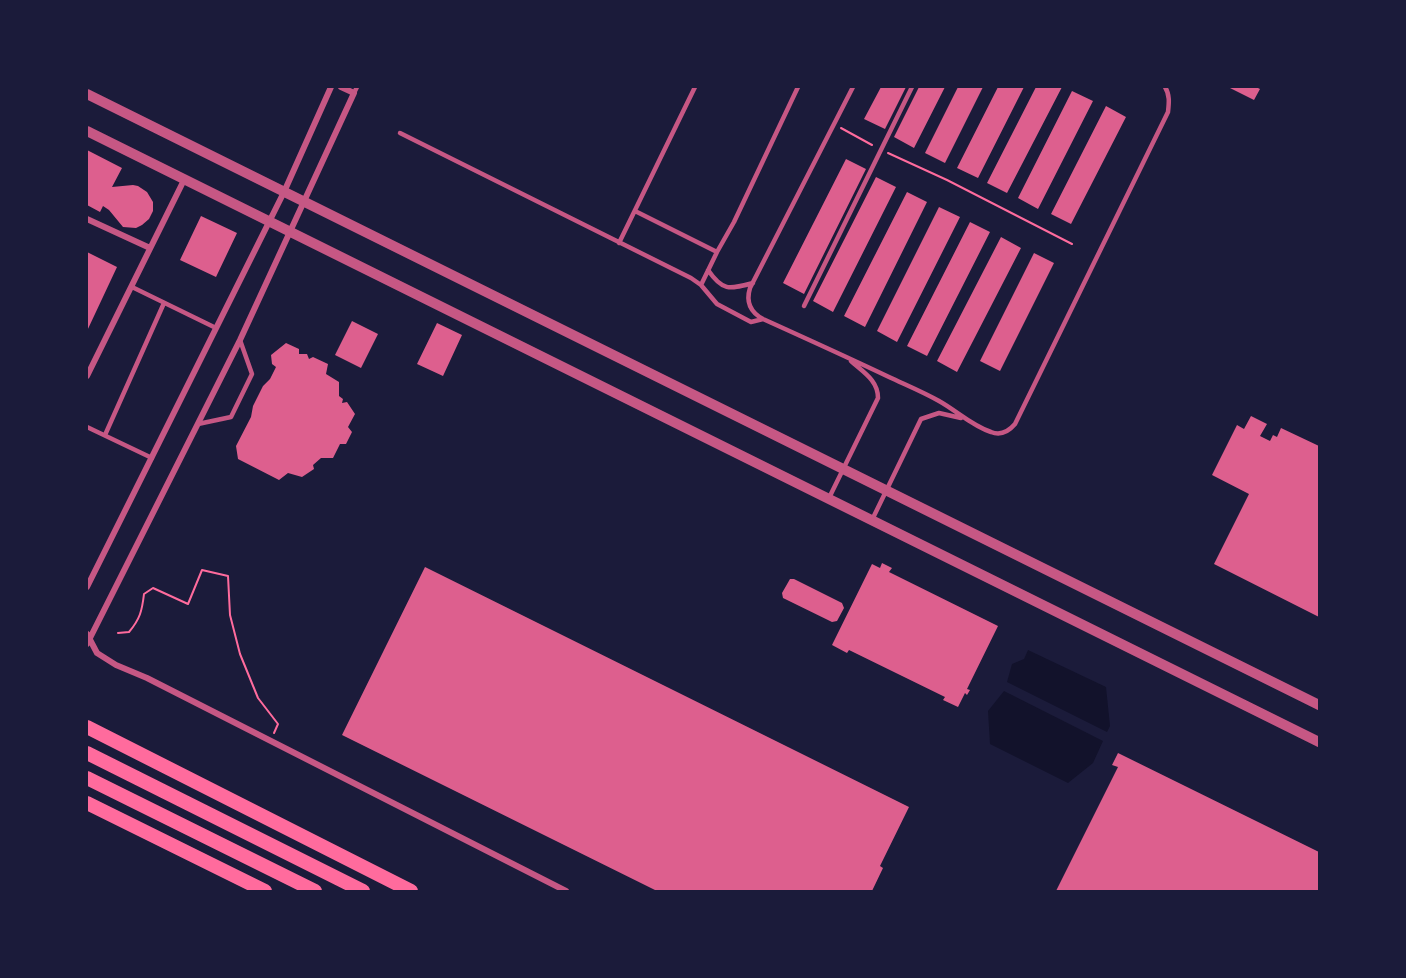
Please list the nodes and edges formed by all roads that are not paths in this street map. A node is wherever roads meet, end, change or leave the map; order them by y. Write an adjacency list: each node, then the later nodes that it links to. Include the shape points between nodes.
1 (332, 87): 13 (street)
2 (341, 87): 8 (street)
3 (695, 87): 15 (lane)
4 (798, 87): 21 (lane)
5 (853, 87): 23 (lane)
6 (912, 87): 27 (lane)
7 (1165, 87): 33 (lane, via 1167,111 1015,424 998,434)
8 (356, 90): 14 (street)
9 (87, 94): 13 (street)
10 (87, 131): 12 (street)
11 (400, 133): 19 (lane)
12 (184, 180): 17 (street); 20 (street)
13 (284, 192): 14 (street); 17 (street)
14 (304, 202): 18 (street); 38 (street)
15 (635, 211): 19 (lane); 21 (lane)
16 (87, 219): 20 (street)
17 (269, 222): 18 (street); 29 (street)
18 (289, 232): 30 (street); 40 (street)
19 (619, 243): 24 (lane)
20 (150, 248): 25 (street)
21 (717, 252): 22 (lane)
22 (708, 270): 23 (lane, via 726,287); 24 (lane)
23 (753, 283): 28 (lane, via 749,305)
24 (701, 285): 28 (lane, via 717,304 751,322)
25 (132, 287): 26 (lane); 32 (street)
26 (164, 303): 29 (lane); 36 (lane)
27 (804, 306)
28 (762, 319): 31 (lane)
29 (216, 328): 37 (street)
30 (240, 340): 34 (street); 34 (lane, via 252,374 231,417)
31 (844, 356): 33 (lane, via 940,402); 38 (lane, via 873,381 878,398)
32 (87, 376)
33 (966, 419): 39 (lane, via 939,413 921,419)
34 (198, 424): 43 (street)
35 (87, 427): 36 (lane)
36 (105, 435): 37 (lane)
37 (152, 458): 42 (street)
38 (843, 468): 39 (street); 40 (lane)
39 (887, 490): 41 (lane); 44 (street)
40 (828, 499): 41 (street)
41 (872, 520): 46 (street)
42 (87, 587)
43 (88, 639): 54 (street, via 97,653 116,666 147,678)
44 (1319, 705)
45 (87, 727): 53 (main road)
46 (1319, 742)
47 (87, 753): 52 (main road)
48 (87, 778): 51 (main road)
49 (87, 803): 50 (main road)
50 (265, 891)
51 (315, 891)
52 (363, 891)
53 (411, 891)
54 (566, 891)

